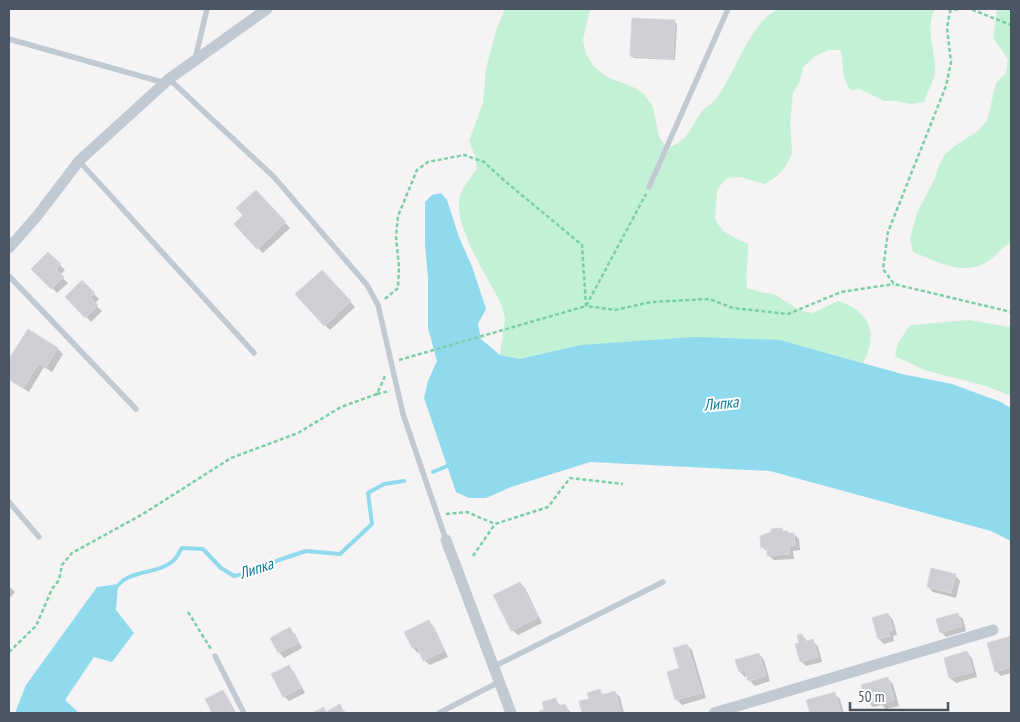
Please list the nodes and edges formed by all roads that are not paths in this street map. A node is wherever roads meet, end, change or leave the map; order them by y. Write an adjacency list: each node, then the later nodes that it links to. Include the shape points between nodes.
1 (207, 9): 5 (lane)
2 (267, 9): 5 (street)
3 (728, 9): 8 (lane)
4 (9, 39): 6 (lane)
5 (194, 61): 6 (street)
6 (167, 81): 7 (street); 15 (lane, via 274,177 367,285 378,305 403,414)
7 (79, 161): 9 (street); 11 (lane)
8 (650, 187)
9 (9, 248)
10 (9, 276): 12 (lane)
11 (254, 353)
12 (136, 409)
13 (9, 502): 14 (lane)
14 (39, 537)
15 (446, 540): 19 (street)
16 (663, 582): 19 (lane)
17 (993, 630): 24 (street)
18 (215, 656): 21 (lane)
19 (493, 666): 20 (street)
20 (499, 682): 22 (lane); 23 (street)
21 (244, 713)
22 (439, 713)
23 (511, 713)
24 (714, 713)

